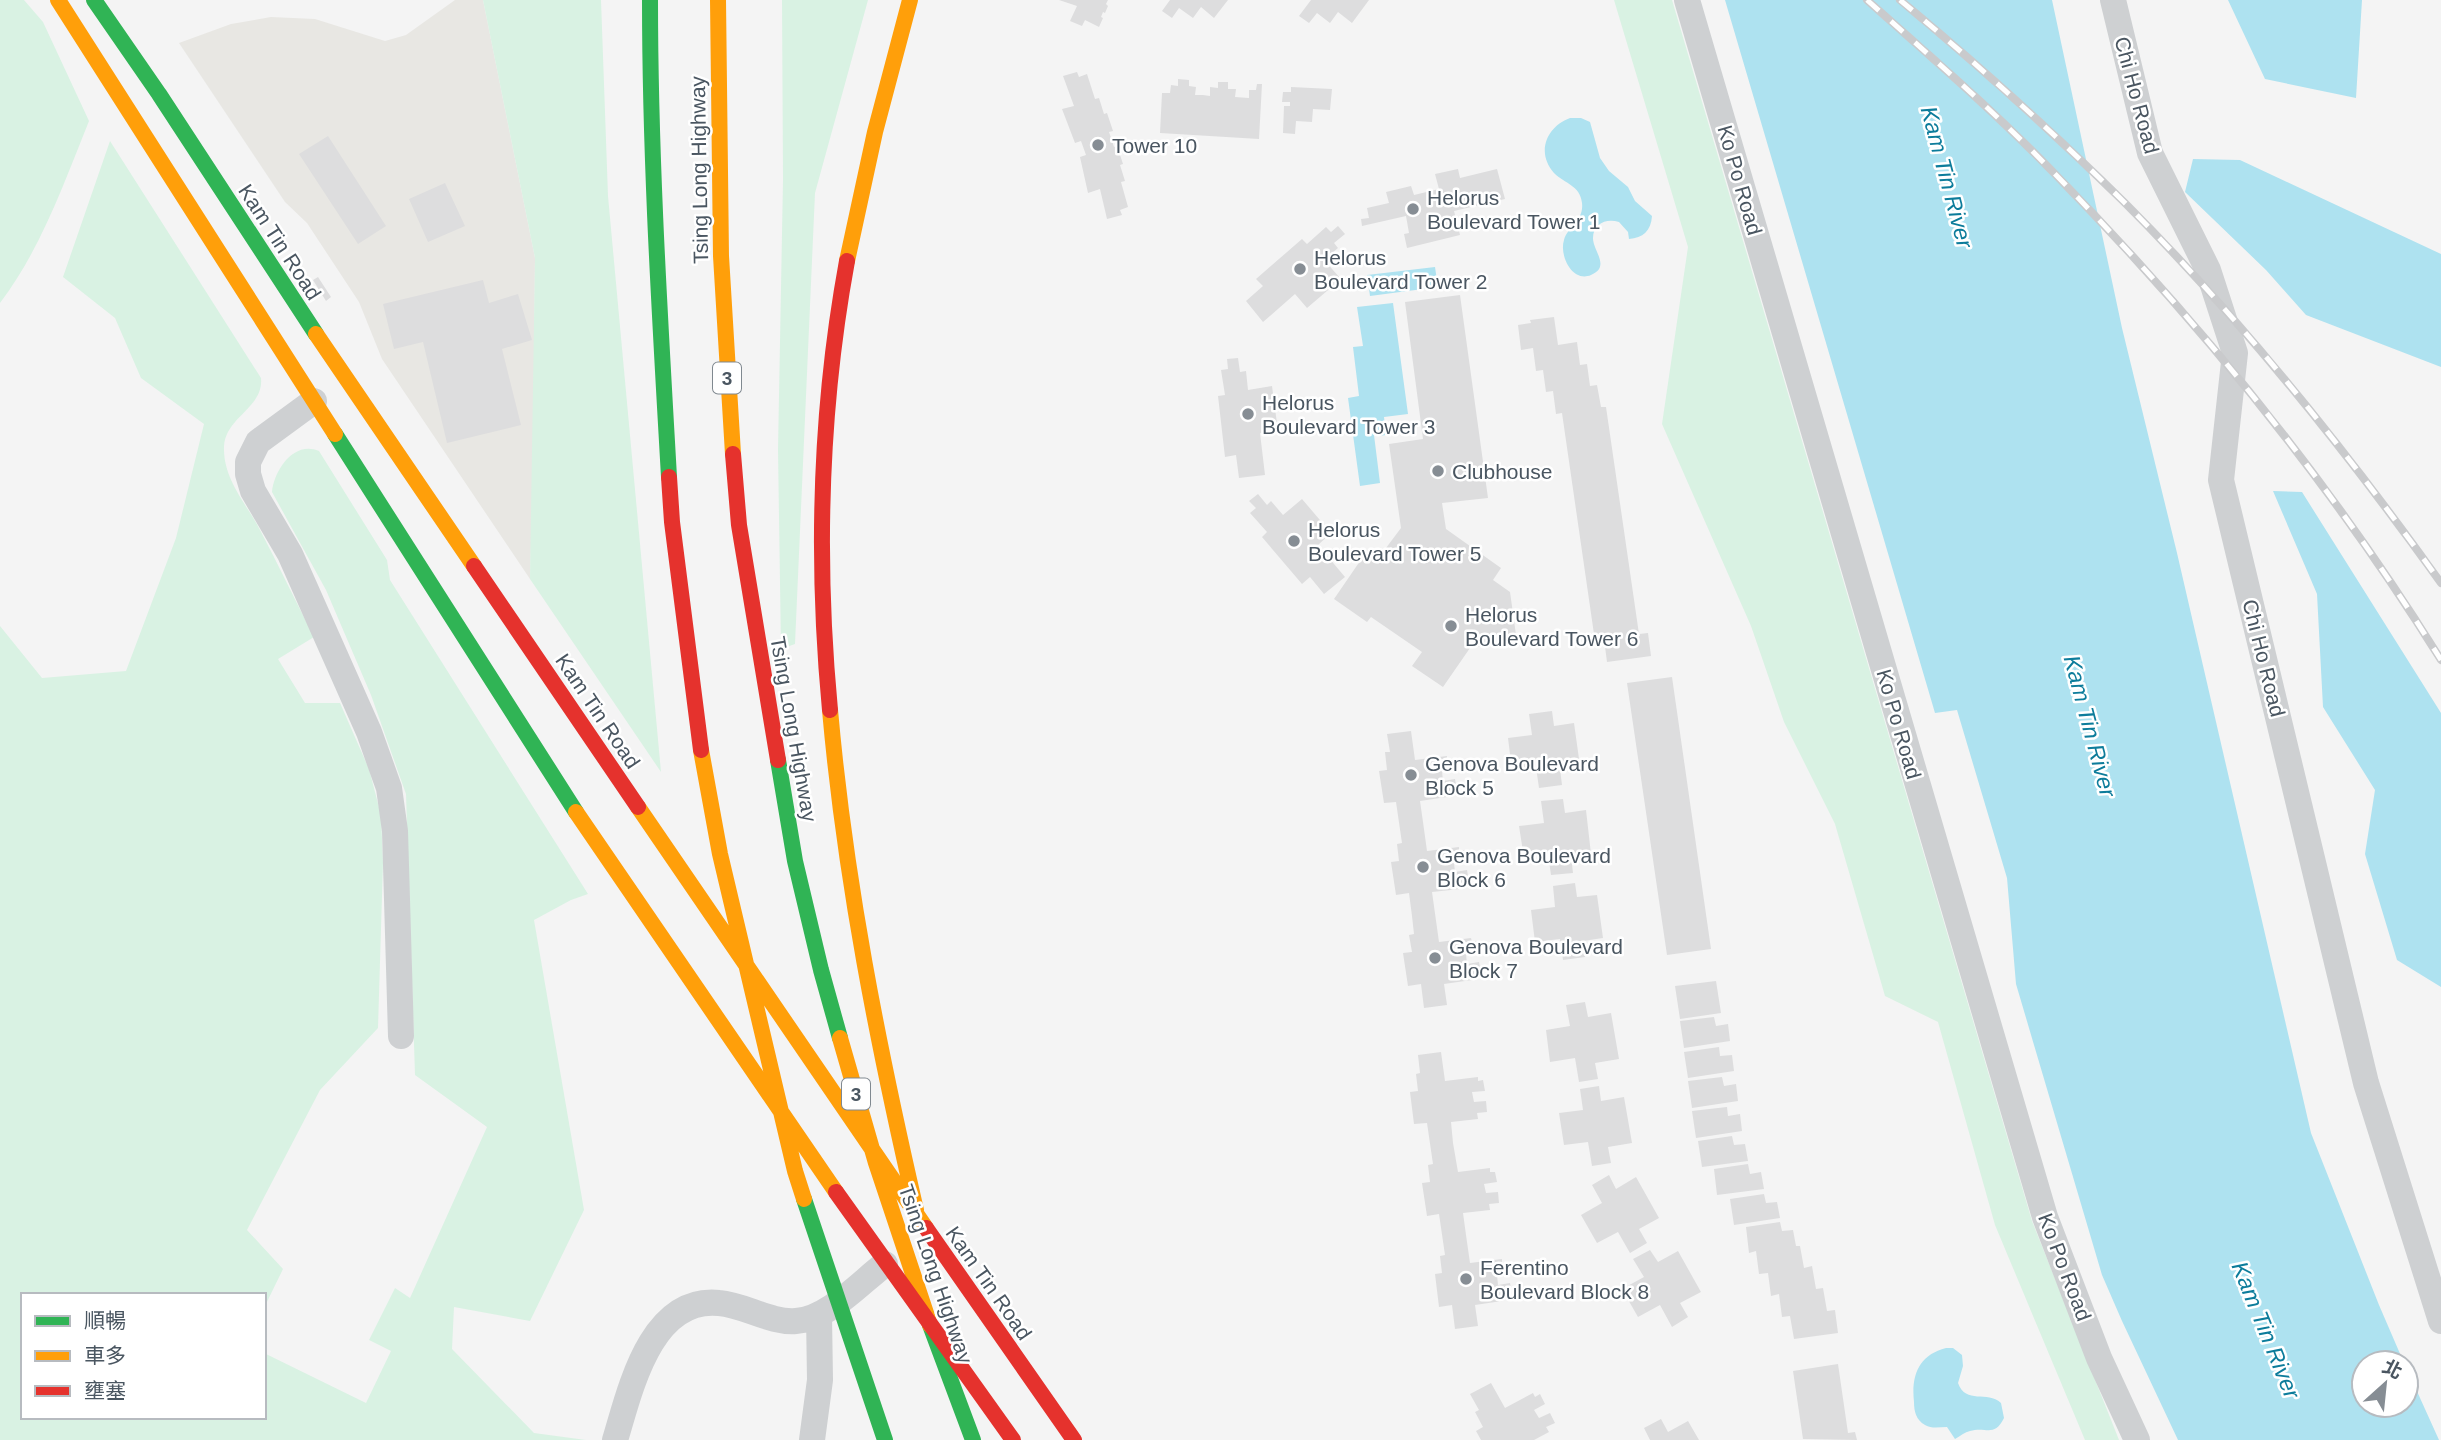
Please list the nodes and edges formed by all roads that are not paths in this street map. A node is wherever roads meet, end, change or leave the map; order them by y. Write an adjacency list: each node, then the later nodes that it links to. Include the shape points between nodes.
1 (58, 0): 8 (main road)
2 (94, 0): 20 (main road, Kam Tin Road, via 289,296)
3 (650, 0): 18 (main road, Tsing Long Highway, via 658,290 672,523 704,764 720,854 795,1171)
4 (718, 0): 15 (main road, Tsing Long Highway / 3, via 728,389 739,526 776,752 821,970 877,1163)
5 (910, 0): 10 (main road, via 858,201 833,355 821,548 822,631 831,744 862,963)
6 (1687, 0): 21 (street, Ko Po Road, via 2045,1217 2099,1358)
7 (2113, 0): 14 (street, Chi Ho Road, via 2150,153 2208,270 2235,353 2221,480 2366,1083)
8 (314, 401): 9 (street, via 258,442 248,462 248,474 290,554 389,788 395,831); 11 (main road, via 597,844)
9 (401, 1036)
10 (926, 1255)
11 (885, 1264): 13 (street); 19 (main road)
12 (933, 1282): 15 (main road)
13 (819, 1315): 16 (street, via 796,1321 717,1303 699,1304 678,1313 647,1347); 17 (street, via 820,1380)
14 (2441, 1321)
15 (970, 1433)
16 (615, 1440)
17 (812, 1440)
18 (885, 1440)
19 (1013, 1440)
20 (1074, 1440)
21 (2137, 1440)

